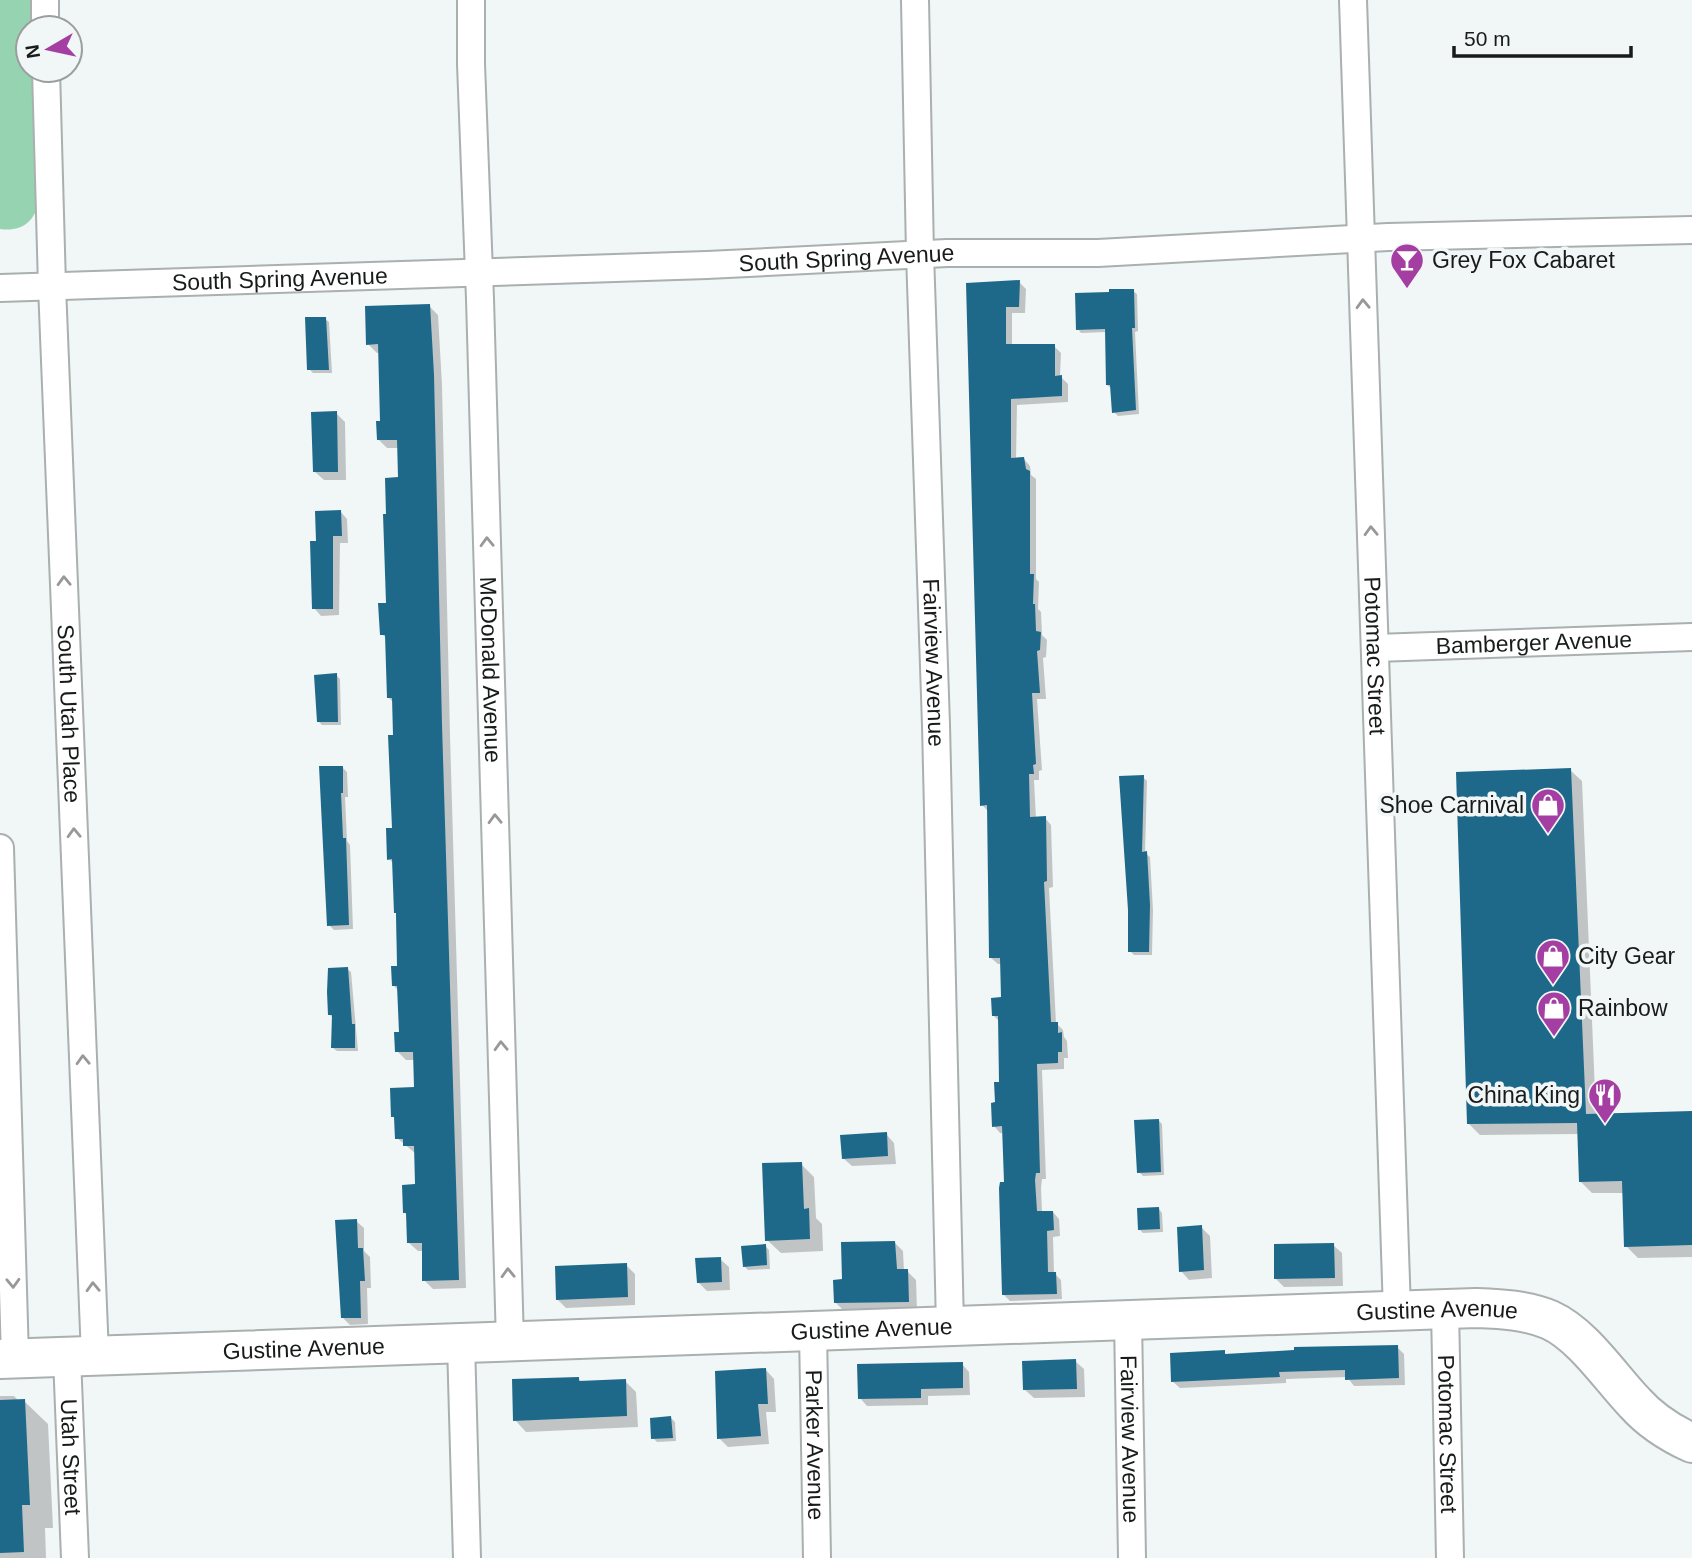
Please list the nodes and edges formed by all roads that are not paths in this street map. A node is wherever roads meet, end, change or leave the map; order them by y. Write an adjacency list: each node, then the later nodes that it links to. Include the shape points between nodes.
1 (471, 0): 8 (street, McDonald Avenue)
2 (915, 0): 7 (street, Fairview Avenue)
3 (1353, 0): 6 (street, Potomac Street)
4 (46, 84): 9 (street, South Utah Place)
5 (1692, 230): 6 (street, South Spring Avenue)
6 (1360, 239): 7 (street, South Spring Avenue, via 1098,253); 12 (street, Potomac Street, one-way to 6)
7 (920, 254): 8 (street, South Spring Avenue); 17 (street, Fairview Avenue)
8 (479, 273): 9 (street, South Spring Avenue); 19 (street, McDonald Avenue, one-way to 8)
9 (52, 286): 10 (street, South Spring Avenue); 21 (street, South Utah Place, one-way to 9)
10 (0, 288)
11 (1692, 637): 12 (street, Bamberger Avenue)
12 (1376, 648): 15 (street, Potomac Street)
13 (0, 848): 22 (street, one-way to 22)
14 (1445, 1310): 15 (street, Gustine Avenue); 23 (street, Gustine Avenue, via 1502,1309 1551,1321 1573,1336 1647,1416); 28 (street, Potomac Street)
15 (1397, 1311): 16 (street, Gustine Avenue)
16 (1128, 1320): 17 (street, Gustine Avenue); 27 (street, Fairview Avenue)
17 (950, 1326): 18 (street, Gustine Avenue)
18 (813, 1331): 19 (street, Gustine Avenue); 26 (street, Parker Avenue)
19 (510, 1342): 20 (street, Gustine Avenue)
20 (461, 1343): 21 (street, Gustine Avenue); 25 (street)
21 (81, 1356): 22 (street, Gustine Avenue); 24 (street, Utah Street)
22 (8, 1359)
23 (1692, 1443)
24 (75, 1558)
25 (467, 1558)
26 (817, 1558)
27 (1132, 1558)
28 (1450, 1558)

